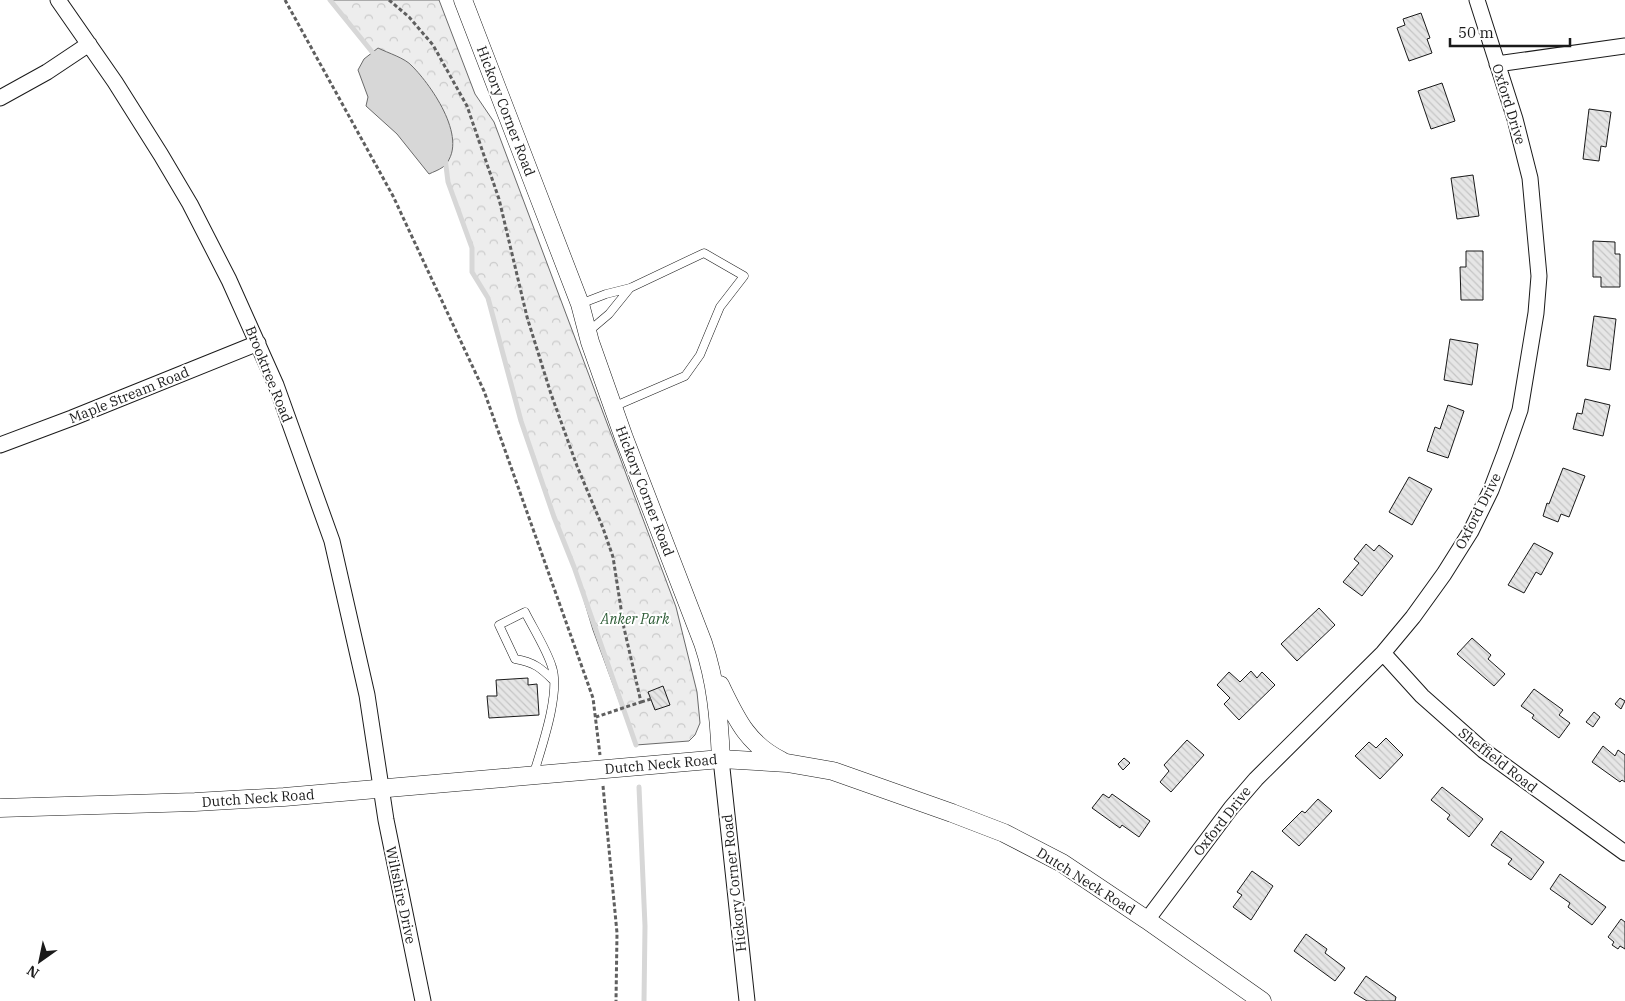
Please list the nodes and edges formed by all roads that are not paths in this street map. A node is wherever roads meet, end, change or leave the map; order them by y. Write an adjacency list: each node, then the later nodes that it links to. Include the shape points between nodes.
1 (58, 0): 4 (street, Brooktree Road)
2 (463, 0): 9 (street, Hickory Corner Road)
3 (1477, 0): 6 (street, Oxford Drive)
4 (89, 44): 7 (street, via 48,72); 11 (street, Brooktree Road, via 190,204)
5 (1625, 46): 6 (street)
6 (1497, 64): 14 (street, Oxford Drive, via 1530,178 1539,276 1520,410 1491,490 1471,531 1414,617)
7 (0, 98)
8 (630, 288): 9 (lane); 10 (lane, via 609,314); 12 (lane, via 704,253 744,276 720,307 700,355 685,376)
9 (580, 304): 10 (street, Hickory Corner Road)
10 (587, 332): 12 (street, Hickory Corner Road)
11 (258, 343): 13 (street, Maple Stream Road); 20 (street, Brooktree Road, via 332,542 367,695)
12 (613, 407): 15 (street, Hickory Corner Road)
13 (0, 445)
14 (1383, 653): 22 (street, Sheffield Road, via 1422,696 1483,750); 23 (street, Oxford Drive, via 1256,779)
15 (711, 667): 17 (street, Hickory Corner Road, via 717,698); 18 (street, via 744,732 771,756)
16 (554, 681): 16 (lane, via 552,667 525,612 499,625 515,660 529,661); 19 (lane, via 547,727)
17 (721, 759): 18 (street, Dutch Neck Road); 19 (street, Dutch Neck Road); 25 (street, Hickory Corner Road)
18 (787, 764): 23 (street, Dutch Neck Road, via 833,772 1004,833 1062,863)
19 (533, 776): 20 (street, Dutch Neck Road)
20 (381, 788): 21 (street, Dutch Neck Road, via 195,802); 24 (street, Wiltshire Drive)
21 (0, 808)
22 (1625, 853)
23 (1147, 920): 26 (street, Dutch Neck Road)
24 (423, 1001)
25 (747, 1001)
26 (1262, 1001)

